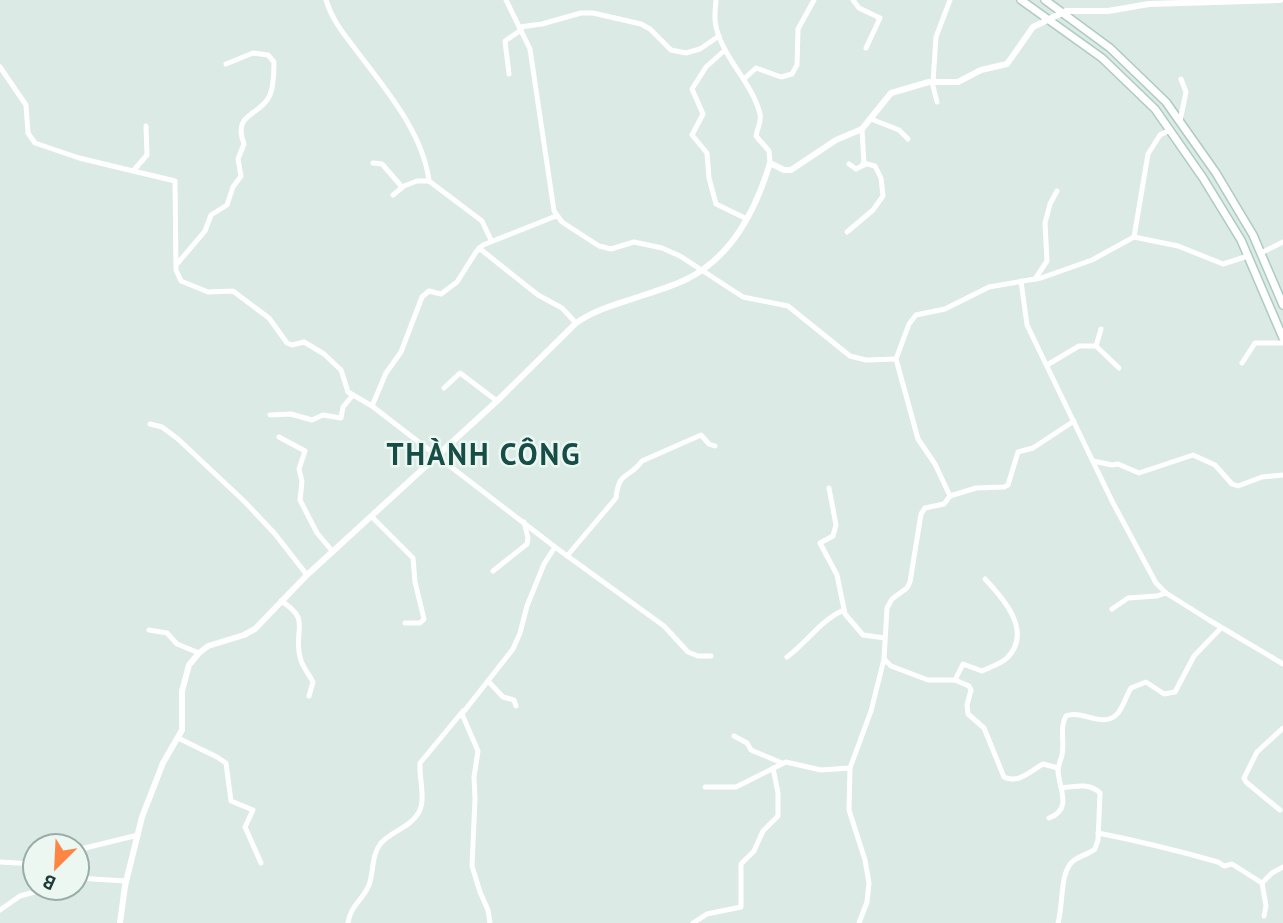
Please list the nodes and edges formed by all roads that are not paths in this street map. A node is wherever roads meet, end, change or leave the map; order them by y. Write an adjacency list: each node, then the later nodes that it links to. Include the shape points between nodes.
1 (326, 0): 34 (street, via 331,17 413,134)
2 (506, 0): 12 (street)
3 (716, 0): 13 (street)
4 (814, 0): 19 (street, via 798,29 797,65 792,74 781,77 756,68)
5 (853, 0): 14 (street, via 880,18)
6 (950, 0): 21 (street, via 936,37)
7 (1021, 0): 11 (main road)
8 (1045, 0): 10 (main road)
9 (1280, 0): 10 (street)
10 (1061, 12): 11 (street); 24 (main road, via 1110,48 1167,102)
11 (1048, 18): 21 (street, via 1033,27 1007,64 958,82); 27 (main road, via 1102,58 1155,109)
12 (520, 29): 13 (street, via 593,13 641,24 671,50 686,53); 18 (street, via 506,41); 38 (street, via 530,50)
13 (719, 36): 15 (street)
14 (866, 48)
15 (725, 50): 19 (street); 39 (street, via 706,67 692,89 703,114 692,135 707,153 716,204)
16 (226, 64): 47 (street, via 253,53 268,55 274,62 270,94 242,124 241,176 228,203 211,215 205,231)
17 (0, 67): 33 (street, via 26,105 32,141)
18 (509, 74)
19 (744, 79): 30 (street, via 760,115 756,135 769,151)
20 (1181, 79): 24 (street, via 1185,93)
21 (933, 82): 22 (street); 23 (street, via 891,93)
22 (937, 102)
23 (871, 119): 26 (street); 28 (street, via 899,130)
24 (1180, 121): 45 (main road)
25 (146, 127): 33 (street, via 147,155)
26 (862, 129): 30 (street, via 787,171); 31 (street)
27 (1170, 130): 41 (street, via 1160,135 1148,154); 46 (main road)
28 (908, 139)
29 (373, 163): 35 (street, via 382,164)
30 (769, 163): 39 (street)
31 (863, 163): 32 (street, via 856,169); 40 (street, via 874,166 883,195)
32 (849, 164)
33 (134, 170): 47 (street, via 175,181)
34 (429, 181): 35 (street); 42 (street, via 482,221)
35 (402, 187): 37 (street)
36 (1058, 191): 49 (street, via 1045,223 1047,261)
37 (393, 195)
38 (556, 216): 42 (street); 48 (street, via 605,248 640,242 672,252)
39 (747, 219): 48 (street, via 722,255)
40 (847, 232)
41 (1134, 237): 46 (street, via 1178,246 1223,264); 49 (street, via 1092,260)
42 (491, 240): 44 (street)
43 (1283, 242): 45 (street)
44 (479, 248): 52 (street); 63 (street, via 453,286 441,294 429,291 422,297 401,352)
45 (1261, 253): 51 (main road)
46 (1248, 256): 54 (main road)
47 (176, 264): 61 (street, via 178,278 185,284 208,292 233,291 269,318 287,343 302,341 324,354 343,372 346,390)
48 (700, 271): 52 (street); 56 (street, via 743,297 788,306 850,356)
49 (1035, 279): 50 (street)
50 (1021, 281): 56 (street, via 989,287 945,309 916,315); 58 (street, via 1027,325)
51 (1283, 305)
52 (576, 323): 62 (street)
53 (1101, 329): 55 (street)
54 (1283, 340): 57 (street, via 1255,343)
55 (1096, 346): 58 (street, via 1076,347); 59 (street)
56 (895, 359): 73 (street, via 918,439)
57 (1242, 363)
58 (1047, 365): 65 (street)
59 (1119, 368)
60 (443, 388): 62 (street, via 460,373)
61 (353, 395): 63 (street); 64 (street, via 341,418)
62 (497, 401): 69 (street)
63 (372, 406): 69 (street)
64 (270, 415)
65 (1074, 421): 70 (street); 73 (street, via 1018,452 1008,485)
66 (150, 424): 80 (street, via 178,439 246,502)
67 (279, 437): 77 (street, via 305,451 299,469 300,500)
68 (715, 446): 78 (street, via 701,435 642,461 620,479 616,498)
69 (438, 456): 74 (street); 75 (street)
70 (1093, 461): 71 (street, via 1139,473 1193,456 1215,464 1238,486); 82 (street, via 1153,577)
71 (1283, 475)
72 (829, 488): 85 (street, via 836,528 833,536 820,542 836,572)
73 (950, 496): 89 (street, via 947,502 925,508 921,514 911,582 890,603)
74 (372, 517): 77 (street); 86 (street, via 413,558 424,619)
75 (524, 522): 76 (street); 79 (street, via 527,544)
76 (555, 547): 78 (street); 96 (street, via 527,606 516,645)
77 (333, 552): 80 (street)
78 (567, 556): 91 (street, via 664,626 692,655)
79 (493, 571)
80 (307, 575): 83 (street)
81 (985, 579): 95 (street, via 1010,610 1017,636 1005,660 982,671 963,664)
82 (1166, 593): 84 (street, via 1128,598); 87 (street)
83 (281, 601): 90 (street, via 250,633); 97 (street, via 299,617 299,653 313,682)
84 (1112, 609)
85 (844, 610): 89 (street, via 863,635); 92 (street, via 822,623)
86 (405, 623)
87 (1221, 628): 94 (street); 106 (street, via 1194,656 1175,692 1164,694 1146,682 1131,688 1113,718 1066,716)
88 (149, 630): 90 (street, via 167,632 177,644)
89 (885, 638): 93 (street)
90 (199, 653): 102 (street, via 183,682 183,725)
91 (711, 656)
92 (787, 657)
93 (884, 659): 95 (street, via 928,680); 105 (street)
94 (1283, 664)
95 (954, 680): 106 (street, via 971,687 968,714 984,728 1004,777 1023,777 1042,764)
96 (488, 681): 98 (street); 99 (street)
97 (309, 696)
98 (516, 706)
99 (463, 711): 125 (street, via 420,763 419,812 379,845 368,886 351,910); 126 (street, via 478,751 472,866)
100 (1283, 728): 109 (street, via 1257,752 1244,778)
101 (734, 736): 103 (street, via 751,750)
102 (178, 738): 112 (street, via 163,763); 116 (street, via 226,763 231,801 253,810 245,827)
103 (782, 763): 104 (street); 105 (street, via 821,770)
104 (773, 768): 107 (street, via 736,787); 127 (street, via 778,816 762,831 752,855 742,862 740,907 707,914)
105 (850, 768): 128 (street, via 849,810 869,883)
106 (1058, 768): 108 (street)
107 (705, 786)
108 (1062, 788): 110 (street, via 1062,808); 111 (street, via 1093,787 1100,793)
109 (1280, 810)
110 (1049, 818)
111 (1098, 833): 120 (street, via 1224,866 1232,864); 129 (street, via 1095,849 1066,870)
112 (138, 835): 113 (street); 119 (street)
113 (91, 847)
114 (0, 862): 115 (street)
115 (21, 863)
116 (261, 863)
117 (1283, 867): 120 (street)
118 (91, 879): 119 (street)
119 (126, 881): 124 (street)
120 (1262, 883): 123 (street)
121 (21, 896): 122 (street)
122 (0, 910)
123 (1264, 916)
124 (120, 923)
125 (348, 923)
126 (490, 923)
127 (693, 923)
128 (859, 923)
129 (1058, 923)

